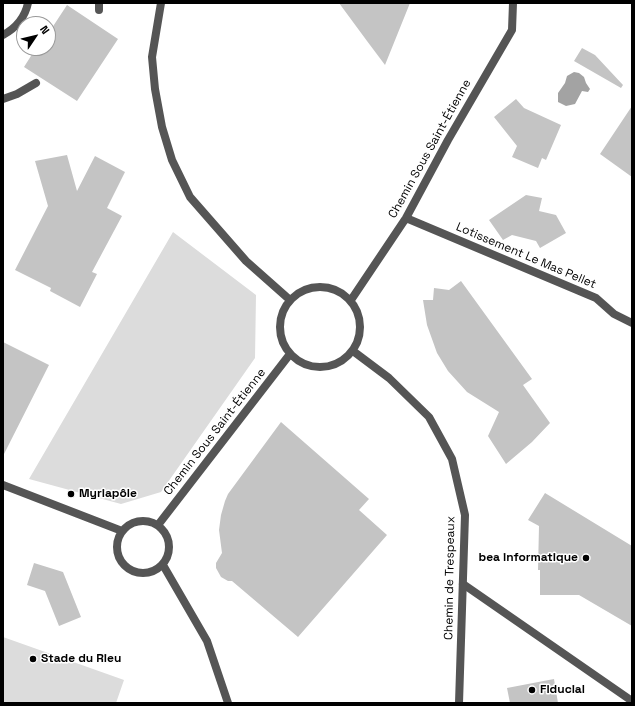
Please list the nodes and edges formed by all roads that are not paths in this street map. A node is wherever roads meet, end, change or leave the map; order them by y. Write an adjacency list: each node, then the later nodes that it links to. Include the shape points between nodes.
1 (28, 3): 4 (street, via 22,18 14,28)
2 (161, 3): 8 (street, via 152,57 162,127 172,160 190,197 246,261)
3 (513, 3): 7 (street, Chemin Sous Saint-Étienne, via 512,30)
4 (3, 35)
5 (36, 83): 6 (street)
6 (3, 99)
7 (406, 218): 9 (street, Chemin Sous Saint-Étienne); 10 (street, Lotissement Le Mas Pellet, via 596,298 614,314)
8 (290, 300): 9 (street, via 300,291 313,287 327,287 340,291); 12 (street, via 283,310 280,321 280,333)
9 (351, 300): 11 (street, via 358,312 361,325 359,339)
10 (632, 323)
11 (353, 351): 12 (street, via 343,361 315,367 302,363); 17 (street, Chemin de Trespeaux, via 389,378 429,417 452,459 465,515)
12 (290, 354): 14 (street, Chemin Sous Saint-Étienne)
13 (3, 485): 15 (street)
14 (158, 525): 15 (street, via 143,520 128,525); 16 (street, via 164,530 170,544 170,552)
15 (122, 531): 16 (street, via 117,547 118,556 123,564 138,573 155,571)
16 (162, 566): 19 (street, via 207,641)
17 (463, 584): 18 (street); 20 (street, Chemin de Trespeaux)
18 (632, 701)
19 (228, 703)
20 (459, 703)

